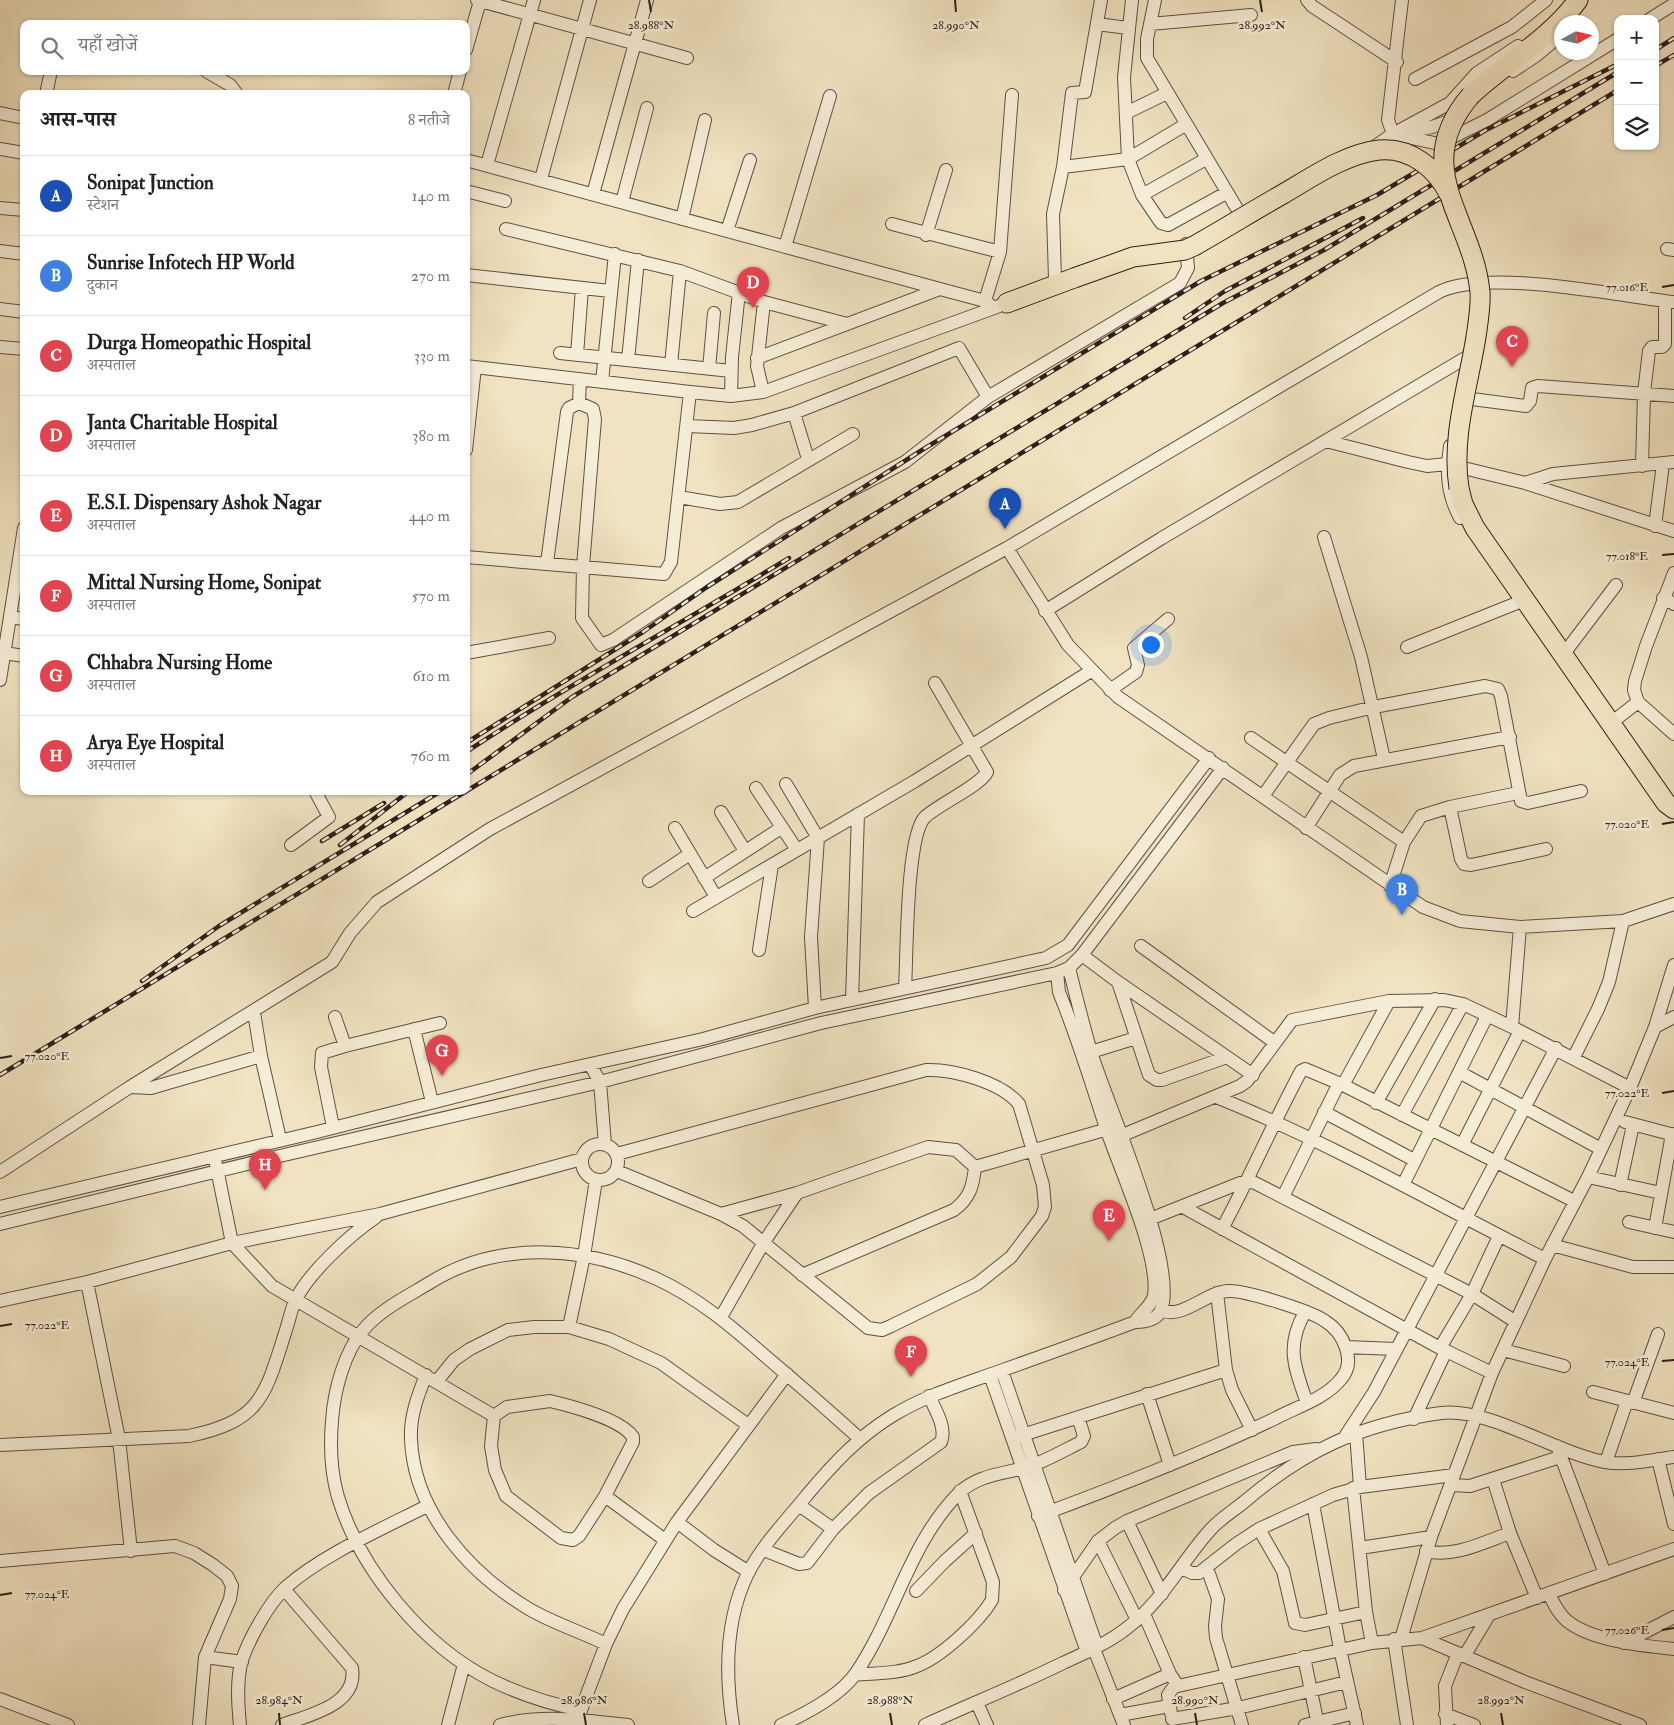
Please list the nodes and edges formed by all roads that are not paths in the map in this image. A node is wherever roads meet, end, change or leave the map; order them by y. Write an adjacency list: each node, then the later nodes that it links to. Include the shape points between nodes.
1 (534, 0): 17 (street)
2 (590, 0): 21 (street)
3 (646, 0): 25 (street)
4 (1100, 0): 18 (street)
5 (1132, 0): 20 (street)
6 (1155, 0): 19 (street)
7 (1308, 0): 27 (street, via 1312,6)
8 (1402, 0): 27 (street)
9 (1546, 0): 31 (street, via 1512,27)
10 (1587, 0): 15 (street)
11 (478, 1): 17 (street); 22 (street)
12 (1570, 1): 44 (street, via 1531,38 1477,74 1450,103); 60 (highway, bridge, via 1566,16 1544,38 1478,88 1458,112 1444,150)
13 (1674, 4): 16 (street)
14 (1250, 15): 19 (street)
15 (1577, 15)
16 (1656, 15)
17 (529, 16): 21 (street); 52 (street)
18 (1097, 24): 20 (street); 53 (street, via 1085,92 1072,92)
19 (1150, 24): 35 (street, via 1147,58)
20 (1128, 28): 39 (street, via 1124,77)
21 (582, 30): 25 (street); 55 (street)
22 (470, 34)
23 (1554, 41): 44 (street, via 1494,83 1458,118 1432,127)
24 (1614, 41): 44 (street, via 1486,120 1439,144)
25 (634, 44): 26 (street); 58 (street)
26 (686, 58)
27 (1396, 62): 44 (street, via 1388,120)
28 (50, 75): 32 (street)
29 (213, 75): 33 (street)
30 (459, 75): 34 (street)
31 (1415, 79)
32 (47, 90)
33 (234, 90)
34 (455, 90)
35 (1167, 93): 39 (street); 43 (street)
36 (1012, 95): 74 (street)
37 (830, 96): 71 (street)
38 (647, 108): 62 (street)
39 (1126, 113): 48 (street)
40 (0, 114): 41 (street)
41 (20, 117)
42 (705, 120): 66 (street)
43 (1186, 125): 48 (street); 49 (street)
44 (1393, 134): 45 (street)
45 (1374, 146): 65 (street, via 1358,146 1333,157); 72 (street, via 1366,161 1327,177)
46 (0, 149): 47 (street)
47 (20, 152)
48 (1128, 159): 53 (street); 59 (street)
49 (1206, 159): 57 (street); 59 (street)
50 (750, 160): 69 (street)
51 (470, 161): 52 (street)
52 (487, 165): 55 (street)
53 (1063, 167): 80 (street, via 1053,214)
54 (946, 170): 70 (street)
55 (541, 179): 58 (street)
56 (470, 192): 61 (street)
57 (1226, 193): 59 (street, via 1168,225 1162,223); 65 (street)
58 (593, 194): 62 (street)
59 (1142, 194)
60 (1449, 194): 80 (highway, bridge, via 1435,173 1420,160 1404,153 1379,150 1323,170 1185,250 1133,257); 142 (highway, bridge, via 1475,267 1480,304 1458,434 1456,472 1463,504)
61 (505, 202)
62 (622, 202): 66 (street)
63 (0, 208): 64 (street)
64 (20, 210)
65 (1239, 212): 72 (street)
66 (682, 219): 69 (street)
67 (892, 224): 70 (street)
68 (506, 229): 76 (street)
69 (727, 231): 71 (street)
70 (926, 235): 74 (street)
71 (785, 247): 84 (street)
72 (1187, 250): 80 (street, via 1135,250); 89 (street, via 1139,261 1013,306); 116 (street, via 1188,268 1180,283)
73 (0, 251): 75 (street)
74 (1000, 252): 89 (street)
75 (20, 254)
76 (615, 254): 77 (street); 85 (street)
77 (638, 260): 78 (street); 103 (street)
78 (680, 272): 86 (street); 104 (street)
79 (470, 275): 83 (street)
80 (1065, 279): 89 (highway)
81 (1468, 283): 82 (street); 100 (street, via 1473,313); 133 (street, via 1452,285 1382,324)
82 (1487, 283): 87 (street); 117 (street, via 1488,318)
83 (582, 288): 85 (street); 99 (street)
84 (940, 289): 89 (street); 95 (street)
85 (610, 291): 101 (street)
86 (739, 292): 88 (street); 107 (street)
87 (1670, 301): 113 (street, via 1665,344 1649,351)
88 (764, 302): 95 (street); 102 (street)
89 (995, 304): 112 (street)
90 (0, 309): 91 (street)
91 (20, 312)
92 (714, 313): 106 (street)
93 (0, 317): 94 (street)
94 (20, 320)
95 (847, 324): 102 (street)
96 (0, 347): 97 (street)
97 (20, 350)
98 (560, 353): 99 (street)
99 (577, 355): 101 (street)
100 (1467, 357): 122 (street); 125 (street)
101 (604, 358): 103 (street); 109 (street)
102 (757, 358): 112 (street)
103 (628, 360): 104 (street)
104 (671, 365): 106 (street)
105 (471, 366): 108 (street); 110 (street)
106 (709, 369): 107 (street)
107 (731, 372): 114 (street)
108 (580, 379): 109 (street); 118 (street)
109 (602, 382): 111 (street)
110 (470, 383)
111 (690, 392): 114 (street); 120 (street)
112 (763, 392): 114 (street)
113 (1644, 393): 115 (street); 117 (street, via 1538,386 1532,388 1526,406); 126 (street)
114 (731, 396)
115 (1674, 396)
116 (988, 397): 119 (street, via 959,348); 137 (street, via 905,462 781,528 601,645 582,618)
117 (1472, 399): 127 (street)
118 (580, 403): 136 (street, via 567,412); 137 (street, via 593,409 595,419)
119 (794, 413): 120 (street, via 734,428); 123 (street)
120 (687, 426): 129 (street)
121 (853, 434): 123 (street)
122 (1326, 441): 125 (street, via 1427,466); 143 (street)
123 (808, 458): 129 (street, via 738,502 720,504)
124 (1668, 463): 126 (street); 130 (street)
125 (1448, 464): 127 (street); 142 (street, via 1448,486 1456,510 1470,536)
126 (1642, 466): 128 (street, via 1553,474)
127 (1464, 468): 128 (street); 149 (street, via 1465,484 1474,511)
128 (1525, 483): 130 (street)
129 (679, 497): 137 (street, via 671,562 664,574)
130 (1655, 526): 131 (street)
131 (1674, 531)
132 (1324, 536): 159 (street)
133 (1007, 548): 143 (street); 213 (street, via 490,829 377,902 350,932 332,962)
134 (470, 557): 136 (street)
135 (20, 561): 141 (street)
136 (547, 563): 137 (street)
137 (583, 566)
138 (1674, 573): 140 (street)
139 (1616, 585): 149 (street)
140 (1669, 601): 158 (street, via 1634,681)
141 (6, 603): 144 (street)
142 (1525, 608): 148 (street); 156 (highway)
143 (1045, 611): 153 (street)
144 (10, 617): 145 (street); 151 (street)
145 (20, 618)
146 (1168, 619): 157 (street, via 1134,648 1138,665 1136,672)
147 (549, 638): 150 (street)
148 (1408, 647)
149 (1566, 651): 156 (street, via 1582,674)
150 (470, 652)
151 (4, 653): 152 (street); 154 (street)
152 (20, 655)
153 (1091, 672): 157 (street); 164 (street)
154 (0, 680)
155 (935, 683): 164 (street)
156 (1584, 684): 160 (highway)
157 (1110, 690): 165 (street)
158 (1638, 702): 160 (street); 161 (street)
159 (1374, 707): 162 (street, via 1493,686 1498,689); 166 (street); 167 (street, via 1314,724)
160 (1611, 723): 176 (highway)
161 (1674, 734)
162 (1510, 737): 166 (street); 173 (street)
163 (1251, 738): 167 (street)
164 (971, 744): 179 (street); 207 (street, via 987,768 986,776 926,817 915,844)
165 (1209, 758): 168 (street); 207 (street, via 1094,913 1061,951 1046,958)
166 (1384, 759): 171 (street, via 1348,769)
167 (1286, 761): 171 (street); 175 (street)
168 (1223, 768): 175 (street); 202 (street)
169 (786, 784): 184 (street)
170 (756, 788): 182 (street)
171 (1329, 789): 183 (street); 185 (street)
172 (1581, 791): 173 (street, via 1528,803 1521,801)
173 (1518, 793): 177 (street)
174 (317, 795): 186 (street, via 329,817)
175 (1262, 796): 183 (street)
176 (1670, 806): 180 (highway)
177 (1450, 807): 185 (street, via 1421,816); 187 (street, via 1464,864)
178 (721, 812): 189 (street)
179 (858, 814): 184 (street); 209 (street)
180 (1674, 821)
181 (675, 828): 190 (street)
182 (781, 828): 188 (street); 189 (street)
183 (1306, 828): 194 (street)
184 (818, 838): 188 (street); 212 (street, via 811,937)
185 (1404, 842): 194 (street)
186 (291, 845)
187 (1546, 849)
188 (797, 850): 191 (street)
189 (745, 851): 192 (street)
190 (690, 854): 192 (street); 193 (street)
191 (772, 865): 195 (street); 201 (street)
192 (704, 878): 195 (street)
193 (648, 881)
194 (1390, 886): 199 (street, via 1424,907 1460,920)
195 (716, 897): 197 (street)
196 (1674, 904): 198 (street)
197 (693, 911)
198 (1623, 921): 199 (street); 228 (street, via 1609,982)
199 (1520, 927): 220 (street)
200 (1141, 946): 222 (street)
201 (759, 950)
202 (1082, 955): 204 (street); 206 (street)
203 (1674, 966): 218 (street)
204 (1069, 968): 205 (street); 225 (street)
205 (1057, 973): 232 (street, via 821,1024); 248 (street, via 1058,992)
206 (1118, 982): 221 (street); 227 (street)
207 (905, 988): 209 (street)
208 (1435, 999): 210 (street); 211 (street); 239 (street)
209 (852, 1000): 212 (street)
210 (1389, 1001): 222 (street, via 1292,1020); 233 (street)
211 (1463, 1004): 214 (street); 242 (street)
212 (815, 1008): 229 (street)
213 (254, 1012): 226 (street); 234 (street)
214 (1487, 1016): 220 (street); 230 (street)
215 (335, 1017): 223 (street)
216 (1674, 1017): 218 (street)
217 (440, 1023): 219 (street)
218 (1655, 1028): 235 (street)
219 (414, 1029): 223 (street); 238 (street)
220 (1516, 1029): 224 (street); 236 (street)
221 (1136, 1038): 225 (street); 227 (street, via 1149,1075 1157,1080)
222 (1274, 1042): 231 (street)
223 (345, 1046): 246 (street, via 322,1053 321,1060)
224 (1556, 1048): 228 (street); 240 (street)
225 (1091, 1052): 248 (street)
226 (261, 1056): 234 (street, via 151,1088); 250 (street)
227 (1226, 1057): 231 (street)
228 (1574, 1058): 235 (street)
229 (591, 1066): 232 (street); 238 (street)
230 (1459, 1072): 236 (street); 247 (street)
231 (1253, 1075): 237 (street, via 1240,1086)
232 (600, 1082): 252 (street); 264 (street)
233 (1341, 1084): 239 (street); 241 (street); 244 (street, via 1309,1069 1303,1070)
234 (130, 1087): 263 (street)
235 (1630, 1088): 243 (street)
236 (1490, 1089): 240 (street); 253 (street)
237 (1216, 1096): 244 (street); 248 (street)
238 (432, 1102): 246 (street)
239 (1376, 1102): 242 (street)
240 (1524, 1106): 254 (street); 260 (street)
241 (1324, 1112): 251 (street); 259 (street)
242 (1402, 1115): 247 (street)
243 (1616, 1120): 245 (street); 254 (street)
244 (1274, 1122): 251 (street); 267 (street)
245 (1633, 1124): 249 (street); 269 (street)
246 (334, 1127): 250 (street)
247 (1431, 1129): 253 (street); 259 (street)
248 (1114, 1133): 255 (street); 279 (street); 302 (street, via 1152,1264 1154,1296)
249 (1673, 1134): 271 (street)
250 (280, 1139): 257 (street)
251 (1310, 1140): 268 (street); 272 (street)
252 (605, 1145): 256 (street); 258 (street, via 590,1148)
253 (1462, 1146): 260 (street)
254 (1602, 1149): 265 (street)
255 (1033, 1150): 256 (street, via 1019,1104 1005,1091 964,1075 926,1070); 261 (street); 293 (street, via 1045,1195 1042,1216 1011,1257 977,1284 891,1326 874,1330)
256 (617, 1154): 262 (street)
257 (214, 1156): 264 (street); 274 (street)
258 (582, 1159): 266 (street, via 586,1174); 276 (street)
259 (1414, 1160): 268 (street)
260 (1496, 1162): 273 (street); 278 (street)
261 (975, 1167): 270 (street, via 956,1150 928,1147); 293 (street, via 968,1197 954,1210)
262 (617, 1171): 266 (street, via 608,1178); 277 (street)
263 (0, 1172)
264 (217, 1172): 281 (street); 287 (street)
265 (1588, 1177): 269 (street); 273 (street)
266 (596, 1180): 289 (street)
267 (1247, 1182): 272 (street); 275 (street); 283 (street)
268 (1403, 1185): 278 (street)
269 (1620, 1185): 271 (street)
270 (797, 1193): 277 (street); 286 (street)
271 (1661, 1193): 282 (street)
272 (1283, 1197): 292 (street)
273 (1574, 1202): 288 (street)
274 (0, 1207)
275 (1183, 1207): 279 (street); 283 (street)
276 (380, 1214): 287 (street); 297 (street, via 326,1259)
277 (721, 1214): 286 (street)
278 (1465, 1217): 285 (street); 292 (street)
279 (1150, 1219): 299 (street, via 1164,1286)
280 (1629, 1222): 282 (street)
281 (0, 1224)
282 (1655, 1228): 284 (street)
283 (1222, 1229): 305 (street)
284 (1674, 1232)
285 (1499, 1236): 290 (street); 296 (street)
286 (764, 1242): 293 (street); 301 (street)
287 (232, 1243): 294 (street); 297 (street, via 272,1286)
288 (1552, 1245): 290 (street); 291 (street, via 1633,1267)
289 (584, 1256): 301 (street, via 631,1268 657,1279); 304 (street); 307 (street, via 515,1252 449,1271 376,1318)
290 (1545, 1259): 303 (street)
291 (1674, 1267)
292 (1435, 1274): 296 (street); 305 (street)
293 (802, 1275)
294 (86, 1282): 298 (street); 333 (street)
295 (1217, 1293): 299 (street, via 1179,1311 1168,1313); 300 (street, via 1237,1291); 313 (street)
296 (1472, 1294): 303 (street); 310 (street)
297 (296, 1300): 307 (street); 333 (street, via 270,1378 251,1410 237,1421 217,1430 189,1436)
298 (0, 1301)
299 (1161, 1310): 302 (street, via 1154,1318)
300 (1305, 1312): 308 (street, via 1325,1320 1340,1334); 322 (street, via 1298,1325 1293,1354)
301 (721, 1317): 316 (street)
302 (1135, 1322): 314 (street)
303 (1516, 1322): 311 (street)
304 (569, 1327): 317 (street, via 508,1330 470,1348); 328 (street, via 609,1338 662,1363)
305 (1406, 1328): 309 (street); 310 (street)
306 (1658, 1334): 321 (street)
307 (359, 1337): 317 (street); 360 (street, via 347,1358 333,1401 330,1443 338,1496)
308 (1346, 1347): 309 (street); 322 (street, via 1347,1368 1342,1378)
309 (1395, 1349): 330 (street)
310 (1443, 1349): 315 (street); 327 (street)
311 (1503, 1350): 312 (street); 315 (street)
312 (1564, 1366)
313 (1226, 1370): 319 (street); 329 (street)
314 (996, 1373): 320 (street); 331 (street)
315 (1492, 1373): 325 (street)
316 (787, 1374): 328 (street); 332 (street)
317 (431, 1378): 324 (street); 349 (street, via 415,1405 411,1437 414,1471)
318 (1593, 1392): 321 (street)
319 (1147, 1394): 326 (street); 340 (street)
320 (929, 1396): 332 (street); 354 (street, via 942,1427 944,1435 941,1442 869,1493)
321 (1630, 1402): 323 (street); 339 (street)
322 (1307, 1403): 329 (street)
323 (1674, 1413)
324 (494, 1416): 346 (street, via 507,1407 550,1401 583,1409 625,1429 633,1437 633,1442); 346 (street, via 491,1446 495,1470 506,1496 528,1515 561,1538 573,1540)
325 (1475, 1416): 327 (street, via 1442,1413); 336 (street); 343 (street)
326 (1078, 1417): 331 (street); 341 (street, via 1084,1439)
327 (1414, 1419): 330 (street)
328 (748, 1424): 352 (street)
329 (1252, 1430): 340 (street)
330 (1351, 1434): 335 (street); 344 (street)
331 (1017, 1437): 341 (street)
332 (859, 1438): 348 (street)
333 (119, 1439): 334 (street); 365 (street)
334 (0, 1446)
335 (1318, 1449): 351 (street, via 1293,1452); 368 (street, via 1264,1485 1212,1529)
336 (1558, 1452): 339 (street); 342 (street); 371 (street)
337 (1674, 1457): 338 (street)
338 (1658, 1459): 339 (street); 353 (street)
339 (1606, 1462)
340 (1170, 1465): 350 (street)
341 (1028, 1467): 345 (street, via 977,1481); 350 (street)
342 (1493, 1479): 343 (street, via 1466,1486); 356 (street)
343 (1453, 1480): 344 (street); 358 (street)
344 (1357, 1487): 347 (street); 362 (street)
345 (960, 1491): 357 (street); 397 (street, via 930,1530)
346 (605, 1496): 359 (street)
347 (1313, 1504): 355 (street); 382 (street)
348 (799, 1505): 354 (street); 364 (street)
349 (427, 1506): 360 (street); 387 (street, via 449,1540 492,1584 530,1609)
350 (1044, 1514): 372 (street); 374 (street)
351 (1127, 1521): 361 (street); 376 (street)
352 (677, 1522): 359 (street); 370 (street)
353 (1674, 1524)
354 (833, 1529): 364 (street, via 812,1559 803,1564)
355 (1259, 1529): 369 (street); 382 (street, via 1283,1571 1295,1623 1305,1625)
356 (1510, 1532): 366 (street, via 1450,1553); 377 (street)
357 (976, 1533): 375 (street); 397 (street, via 993,1582 988,1608 928,1660 916,1666)
358 (1431, 1537): 362 (street); 366 (street)
359 (665, 1540): 387 (street, via 622,1609)
360 (358, 1541): 373 (street); 395 (street, via 376,1576 412,1619)
361 (1098, 1541): 372 (street); 380 (street)
362 (1360, 1548): 378 (street)
363 (1674, 1549): 371 (street)
364 (764, 1550): 370 (street)
365 (131, 1551): 367 (street); 392 (street, via 175,1546 194,1553 227,1576 232,1586 230,1599)
366 (1426, 1551): 384 (street)
367 (0, 1560)
368 (1180, 1568): 369 (street, via 1196,1574); 376 (street)
369 (1207, 1568): 396 (street, via 1218,1599 1216,1638)
370 (749, 1572): 420 (street, via 738,1598 728,1657)
371 (1605, 1574): 377 (street)
372 (1073, 1577): 374 (street); 388 (street)
373 (284, 1589): 394 (street, via 254,1632); 416 (street, via 352,1668 354,1678 342,1698 326,1709)
374 (1064, 1590): 388 (street)
375 (916, 1591)
376 (1162, 1594): 380 (street)
377 (1543, 1596): 379 (street); 386 (street, via 1567,1621)
378 (1366, 1612): 382 (street); 385 (street)
379 (1489, 1615): 383 (street); 391 (street)
380 (1140, 1617): 388 (street); 398 (street)
381 (1674, 1617): 386 (street)
382 (1334, 1619): 389 (street)
383 (1422, 1638): 384 (street); 391 (street)
384 (1397, 1639): 385 (street); 425 (street)
385 (1372, 1642): 389 (street)
386 (1624, 1643): 390 (street)
387 (606, 1644): 406 (street)
388 (1093, 1649): 402 (street); 403 (street)
389 (1340, 1649): 393 (street); 399 (street)
390 (1674, 1649)
391 (1462, 1654): 408 (street, via 1445,1686); 427 (street, via 1525,1682)
392 (205, 1657): 394 (street); 414 (street)
393 (1304, 1657): 396 (street); 400 (street)
394 (242, 1662): 415 (street, via 238,1702)
395 (464, 1664): 406 (street, via 492,1680); 417 (street)
396 (1228, 1674): 398 (street, via 1182,1686); 405 (street)
397 (855, 1675): 421 (street, via 815,1707)
398 (1173, 1679): 402 (street); 404 (street, via 1168,1695)
399 (1346, 1682): 400 (street); 407 (street)
400 (1310, 1691): 405 (street); 412 (street)
401 (0, 1699): 413 (street)
402 (1113, 1699): 409 (street)
403 (977, 1703): 422 (street); 423 (street)
404 (1169, 1706): 409 (street); 411 (street)
405 (1238, 1708): 410 (street); 424 (street)
406 (580, 1718): 418 (street, via 523,1719); 419 (street)
407 (1356, 1719): 412 (street)
408 (1446, 1719): 426 (street)
409 (1122, 1720)
410 (1207, 1720): 411 (street)
411 (1173, 1722)
412 (1313, 1724)
413 (68, 1725)
414 (199, 1725)
415 (240, 1725)
416 (282, 1725)
417 (448, 1725)
418 (500, 1725)
419 (628, 1725)
420 (733, 1725)
421 (782, 1725)
422 (926, 1725)
423 (987, 1725)
424 (1242, 1725)
425 (1407, 1725)
426 (1474, 1725)
427 (1639, 1725)

